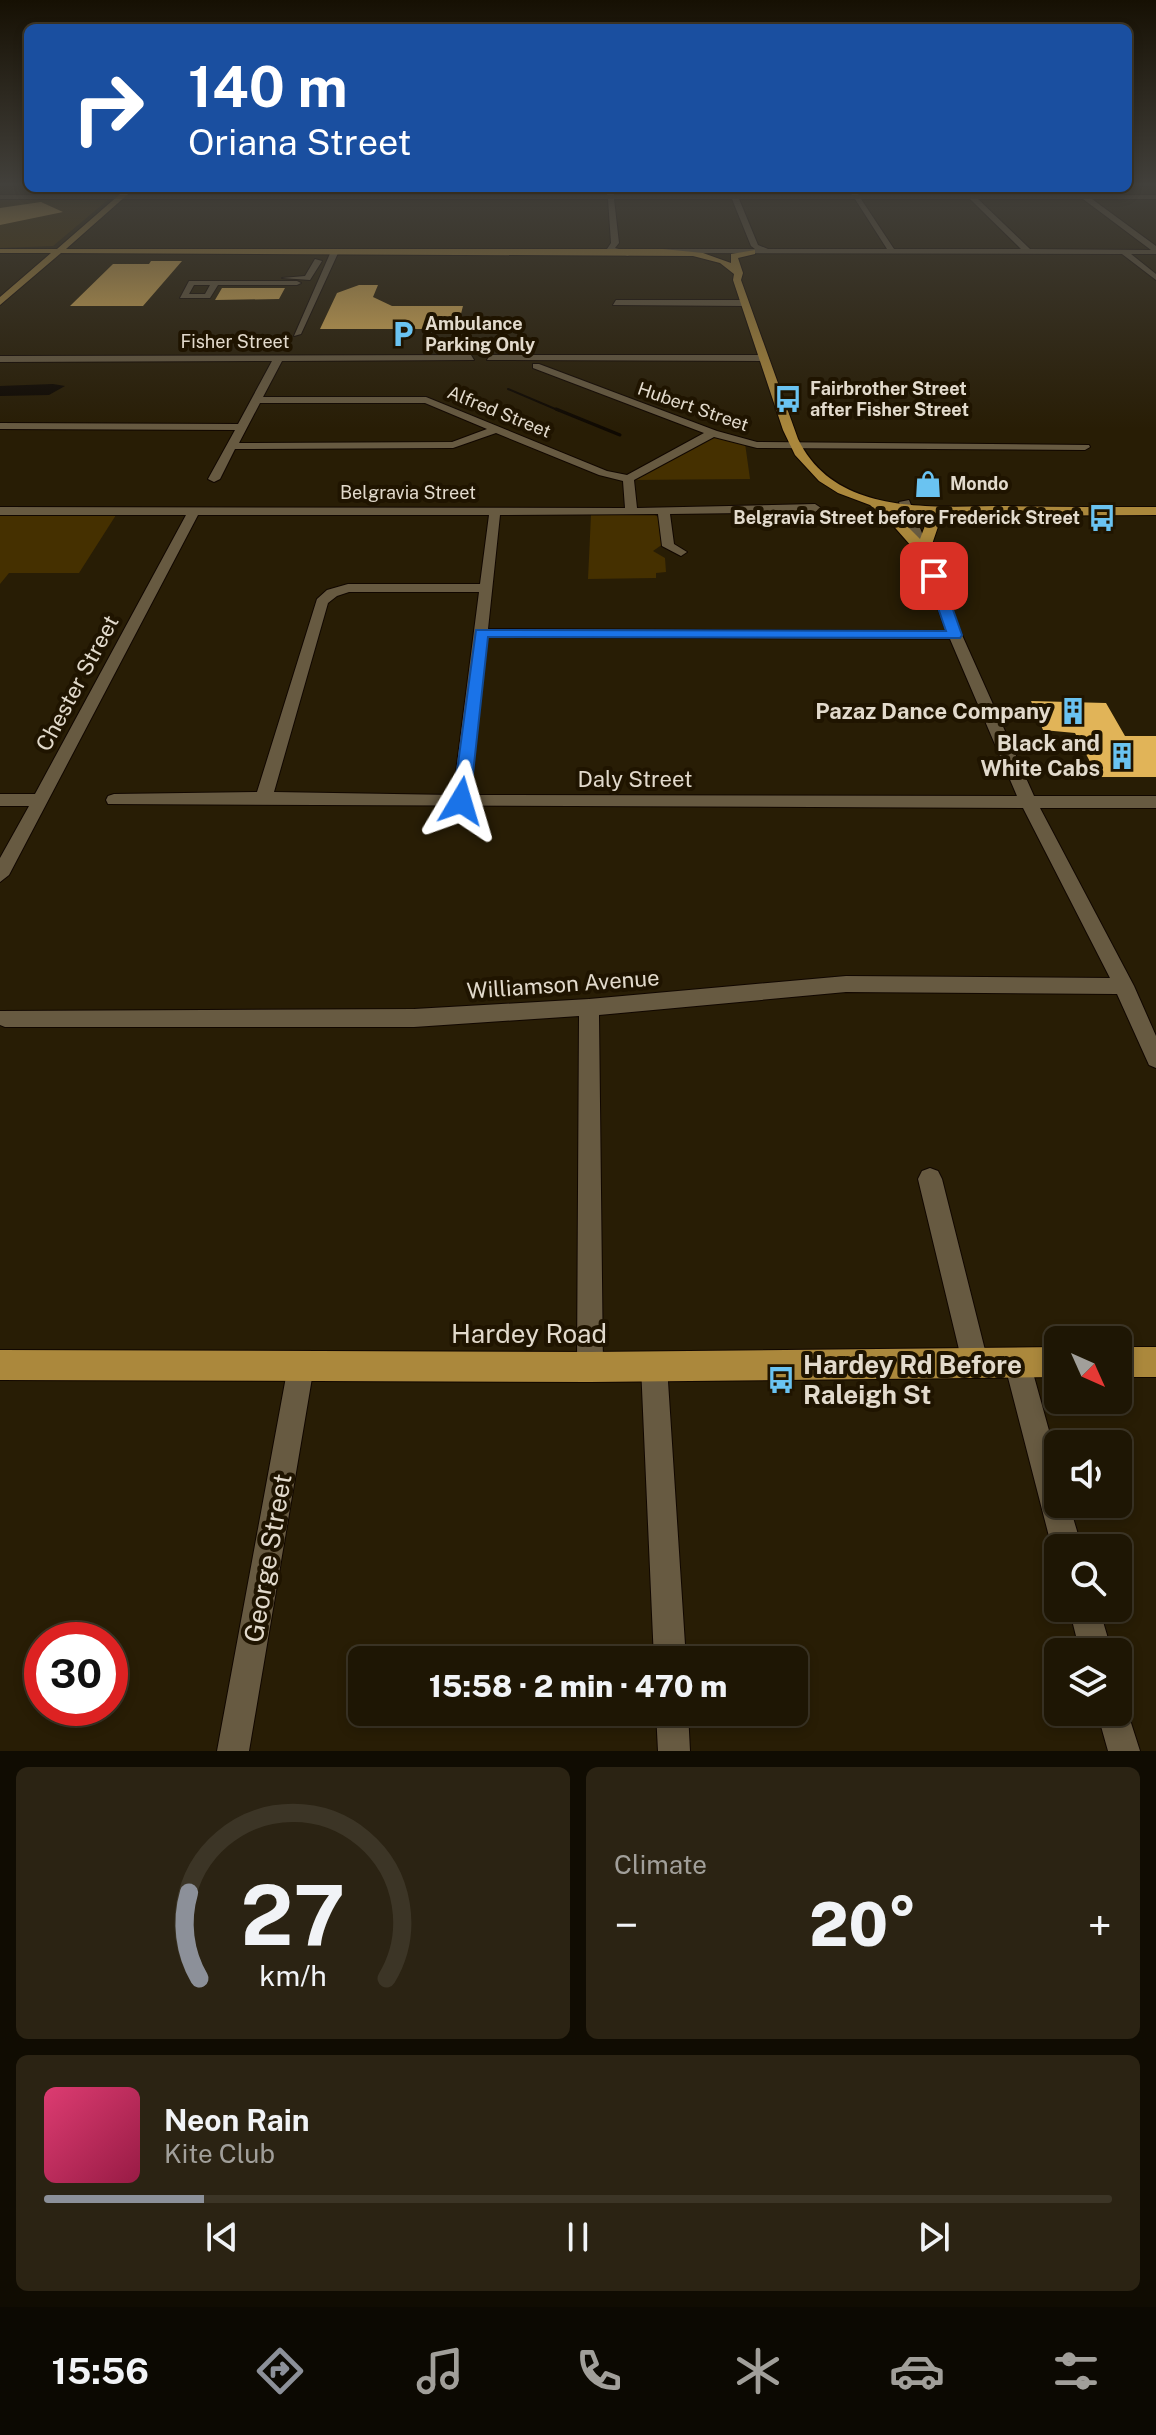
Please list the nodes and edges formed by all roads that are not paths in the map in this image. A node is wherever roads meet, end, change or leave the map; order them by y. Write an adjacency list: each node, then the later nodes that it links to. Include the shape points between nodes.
1 (37, 266): 14 (main road)
2 (39, 266): 16 (main road)
3 (315, 266): 10 (street)
4 (328, 266): 11 (street)
5 (717, 266): 8 (main road)
6 (721, 266): 8 (main road)
7 (736, 266): 8 (main road)
8 (737, 275): 18 (main road)
9 (179, 278): 10 (street)
10 (307, 278): 11 (street)
11 (321, 280): 13 (street); 19 (street)
12 (216, 283): 13 (street)
13 (297, 283): 15 (street)
14 (0, 296)
15 (290, 296)
16 (0, 302)
17 (616, 303): 18 (street)
18 (745, 303): 22 (main road)
19 (297, 334)
20 (471, 358): 24 (street, Fisher Street)
21 (490, 358): 22 (street)
22 (764, 358): 32 (main road)
23 (0, 359): 24 (street, Fisher Street)
24 (278, 359): 26 (street)
25 (536, 366): 30 (street, Hubert Street)
26 (256, 400): 28 (street); 29 (street, Alfred Street, via 426,400)
27 (0, 426): 28 (street)
28 (242, 427): 31 (street)
29 (499, 428): 31 (street, via 453,445); 35 (street, Alfred Street)
30 (713, 433): 32 (street, Hubert Street, via 757,445); 35 (street)
31 (231, 446): 34 (street)
32 (797, 446): 33 (street, Hubert Street); 36 (main road, via 814,470); 37 (main road, via 846,482)
33 (1085, 447)
34 (214, 479)
35 (628, 479): 41 (street)
36 (870, 501): 37 (main road); 48 (main road)
37 (906, 506): 43 (main road); 46 (main road); 48 (street)
38 (815, 508): 42 (street, Belgravia Street)
39 (0, 511): 45 (street, Belgravia Street)
40 (495, 511): 41 (street, Belgravia Street); 45 (street, Belgravia Street); 49 (street)
41 (631, 511): 42 (street, Belgravia Street)
42 (664, 511): 47 (street)
43 (977, 511): 44 (main road); 46 (main road)
44 (1156, 511)
45 (194, 512): 54 (street, Chester Street)
46 (955, 512): 48 (main road, via 934,518)
47 (669, 550)
48 (924, 551): 51 (street)
49 (485, 588): 50 (street); 52 (street, via 348,588 322,602)
50 (481, 633): 51 (street); 56 (street)
51 (955, 635): 57 (street)
52 (264, 798): 55 (street, Daly Street); 56 (street, Daly Street)
53 (0, 800): 54 (street)
54 (39, 800): 59 (street, Chester Street)
55 (114, 800)
56 (461, 801): 57 (street, Daly Street)
57 (1028, 801): 58 (street, Daly Street); 60 (street)
58 (1156, 802)
59 (0, 875)
60 (1124, 986): 61 (street, Williamson Avenue, via 846,984); 63 (street)
61 (589, 1007): 62 (street, Williamson Avenue, via 414,1018); 73 (street)
62 (5, 1018)
63 (1156, 1059)
64 (930, 1179): 65 (street)
65 (975, 1362): 66 (main road, Hardey Road); 72 (main road, Hardey Road)
66 (1017, 1362): 67 (main road, Hardey Road); 74 (street)
67 (1044, 1362)
68 (1132, 1362): 69 (main road)
69 (1156, 1362)
70 (0, 1365): 71 (main road, Hardey Road)
71 (301, 1366): 73 (main road, Hardey Road); 78 (street, George Street)
72 (654, 1366): 73 (main road, Hardey Road); 75 (street)
73 (590, 1367)
74 (1063, 1534)
75 (669, 1646)
76 (673, 1726): 79 (street)
77 (1117, 1726): 80 (street)
78 (233, 1751)
79 (674, 1751)
80 (1124, 1751)

